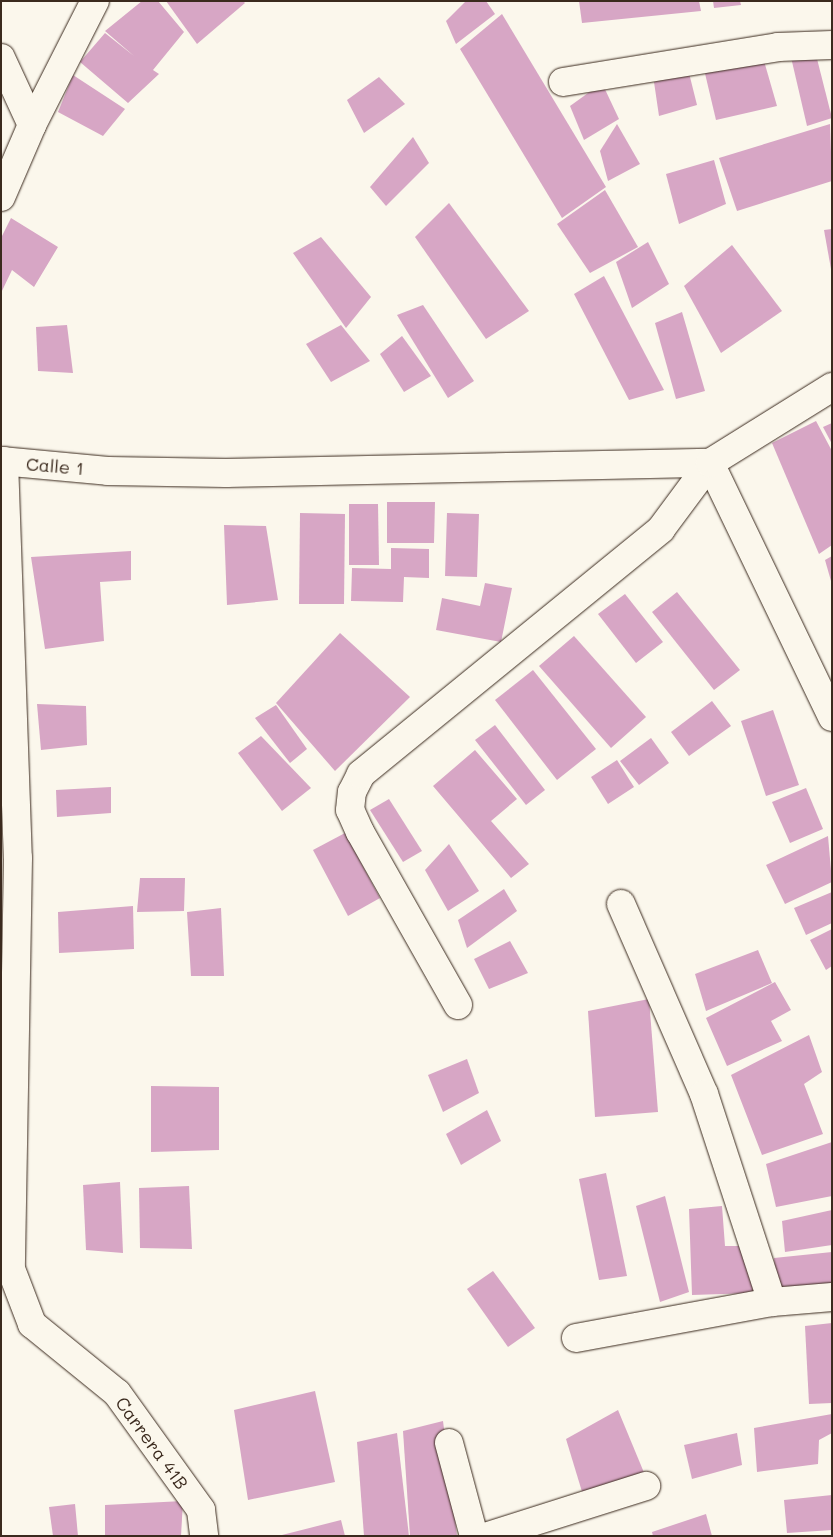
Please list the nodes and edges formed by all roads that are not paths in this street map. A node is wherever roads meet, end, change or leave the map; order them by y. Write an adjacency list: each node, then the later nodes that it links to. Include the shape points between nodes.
1 (96, 3): 5 (street)
2 (832, 45): 4 (street, via 778,47)
3 (1, 58): 5 (street)
4 (563, 82)
5 (32, 125): 6 (street)
6 (1, 197)
7 (832, 387): 9 (street)
8 (3, 461): 9 (street, Calle 1, via 108,471 226,473); 11 (street)
9 (710, 463): 10 (street); 13 (street, via 661,529 361,774 352,792 350,810 360,832)
10 (832, 717)
11 (10, 858): 14 (street)
12 (620, 904): 16 (street, via 704,1094)
13 (458, 1005)
14 (7, 1173): 20 (street, Carrera 41B, via 13,1209 11,1269 32,1324 117,1393 201,1510)
15 (832, 1297): 16 (street)
16 (772, 1302): 17 (street)
17 (576, 1338)
18 (449, 1443): 21 (street)
19 (646, 1486): 22 (street)
20 (204, 1536)
21 (474, 1536)
22 (488, 1536)

